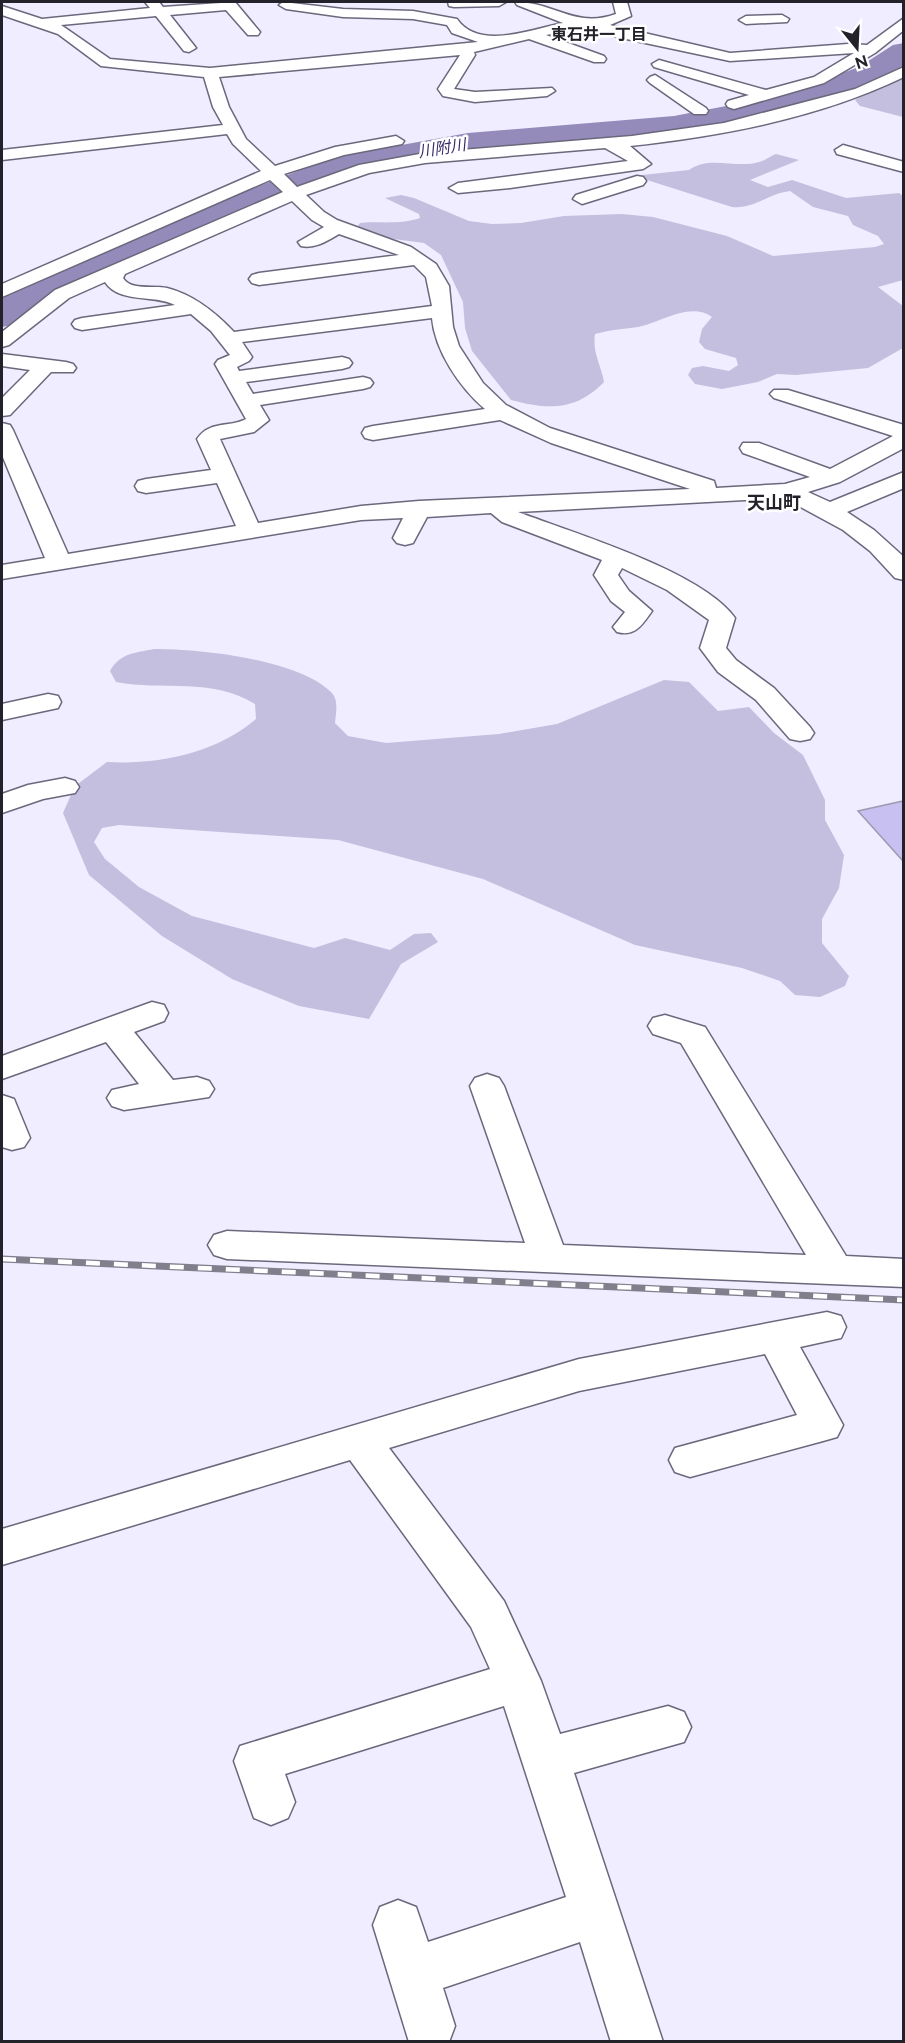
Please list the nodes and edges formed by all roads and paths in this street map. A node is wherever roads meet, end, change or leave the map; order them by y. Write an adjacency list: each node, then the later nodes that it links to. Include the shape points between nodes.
1 (499, 2): 5 (street)
2 (522, 2): 13 (street)
3 (621, 2): 13 (street, via 624,16)
4 (772, 2): 9 (street, via 784,24)
5 (454, 3)
6 (286, 5): 16 (street, via 438,19)
7 (156, 7): 12 (street); 14 (street, via 230,5); 17 (street)
8 (2, 10): 12 (street)
9 (746, 20)
10 (508, 22): 15 (street)
11 (903, 22): 20 (street)
12 (42, 23): 21 (street, via 75,38)
13 (586, 23): 15 (street); 23 (street)
14 (253, 32)
15 (533, 33): 16 (street); 22 (street)
16 (494, 43): 19 (street)
17 (189, 48)
18 (153, 50): 21 (street)
19 (465, 50): 27 (street); 29 (street, via 468,55 446,89 448,93 475,97)
20 (870, 50): 23 (street, via 848,48); 28 (street)
21 (92, 54): 27 (street, via 106,63)
22 (599, 59)
23 (725, 60): 24 (street)
24 (766, 69)
25 (903, 71): 35 (street, via 860,92 786,114 697,133)
26 (787, 73): 28 (street)
27 (210, 74): 33 (street)
28 (819, 80): 30 (street)
29 (547, 91)
30 (768, 95): 31 (street); 31 (street, via 657,72)
31 (712, 109): 32 (street)
32 (679, 114)
33 (231, 129): 38 (street); 42 (street, via 248,151)
34 (408, 140): 42 (street, via 341,151)
35 (606, 143): 41 (street, via 623,149 643,164); 42 (street, via 400,162)
36 (843, 150): 39 (street)
37 (903, 150): 39 (street)
38 (2, 155)
39 (877, 159): 40 (street)
40 (903, 166)
41 (630, 167): 43 (street); 44 (street, via 638,175 634,183)
42 (285, 182): 45 (street, via 318,216); 48 (street); 52 (street)
43 (458, 188)
44 (582, 199)
45 (337, 228): 46 (street); 47 (street)
46 (307, 242)
47 (417, 259): 49 (street); 50 (street, via 431,270)
48 (118, 268): 53 (street, via 113,278 121,289 160,293); 57 (street, via 62,294)
49 (259, 279)
50 (435, 279): 51 (street); 54 (street, via 442,294)
51 (411, 282)
52 (4, 288)
53 (194, 308): 55 (street); 56 (street)
54 (442, 310): 56 (street); 65 (street, via 447,343 485,399)
55 (82, 324)
56 (230, 338): 60 (street, via 242,357 225,364)
57 (2, 341)
58 (2, 360): 64 (street, via 56,367)
59 (342, 363): 60 (street)
60 (233, 378): 63 (street)
61 (363, 383): 63 (street)
62 (781, 394): 67 (street)
63 (247, 401): 71 (street, via 256,423 208,436)
64 (2, 410)
65 (504, 413): 68 (street); 76 (street, via 575,444 681,481)
66 (2, 430): 83 (street)
67 (903, 432)
68 (387, 434)
69 (903, 439): 72 (street)
70 (751, 448): 72 (street)
71 (225, 475): 74 (street); 80 (street)
72 (832, 477): 75 (street)
73 (903, 479): 79 (street)
74 (146, 486)
75 (788, 491): 76 (street); 79 (street)
76 (735, 494): 77 (street)
77 (495, 505): 78 (street); 82 (street, via 510,517)
78 (419, 508): 80 (street); 81 (street)
79 (832, 510): 85 (street, via 879,545)
80 (250, 531): 83 (street)
81 (405, 538)
82 (618, 560): 86 (street, via 606,575 620,596 639,611); 89 (street, via 705,602 722,618 713,648 718,658 765,694)
83 (59, 561): 84 (street)
84 (2, 572)
85 (903, 573)
86 (627, 627)
87 (48, 702): 88 (street)
88 (2, 712)
89 (800, 733)
90 (65, 787): 91 (street, via 38,791)
91 (2, 804)
92 (152, 1013): 94 (street)
93 (665, 1026): 100 (street, via 693,1035)
94 (112, 1027): 95 (street); 97 (street, via 181,1091)
95 (2, 1068)
96 (487, 1086): 99 (street)
97 (124, 1098)
98 (227, 1245): 99 (street)
99 (549, 1259): 100 (street)
100 (835, 1271): 101 (street)
101 (903, 1273)
102 (827, 1327): 103 (street)
103 (775, 1337): 104 (street, via 579,1374); 105 (street, via 823,1425)
104 (358, 1440): 106 (street); 107 (street, via 488,1616)
105 (690, 1460)
106 (2, 1547)
107 (518, 1681): 109 (street); 110 (street, via 257,1761)
108 (668, 1727): 109 (street)
109 (546, 1759): 111 (street)
110 (271, 1802)
111 (596, 1912): 113 (street); 115 (street)
112 (398, 1925): 113 (street)
113 (412, 1973): 114 (street)
114 (429, 2026)
115 (637, 2042)

